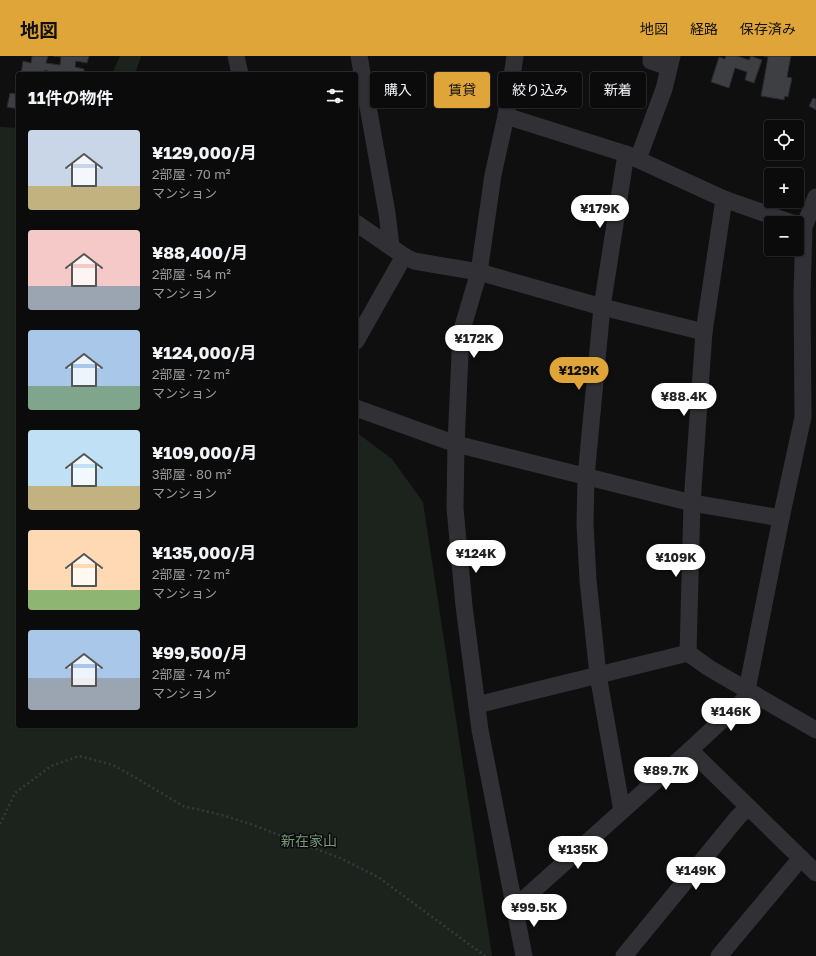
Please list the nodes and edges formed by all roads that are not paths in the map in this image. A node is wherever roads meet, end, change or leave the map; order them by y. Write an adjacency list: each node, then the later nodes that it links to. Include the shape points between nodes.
1 (236, 56): 6 (street)
2 (359, 56): 14 (street, via 387,213)
3 (515, 56): 7 (street)
4 (651, 56): 5 (street, via 651,61)
5 (670, 61): 8 (street, via 664,89)
6 (240, 72)
7 (506, 116): 8 (street); 16 (street, via 493,175)
8 (632, 157): 10 (street); 17 (street)
9 (816, 197): 12 (street)
10 (724, 199): 11 (street); 18 (street)
11 (772, 216)
12 (804, 216)
13 (358, 223): 14 (street)
14 (398, 251): 16 (street, via 414,261); 19 (street)
15 (800, 256): 21 (street)
16 (479, 272): 17 (street); 22 (street, via 461,333)
17 (602, 307): 18 (street); 23 (street)
18 (704, 332): 24 (street)
19 (358, 337)
20 (358, 409): 22 (street)
21 (810, 413): 25 (street)
22 (456, 444): 23 (street); 29 (street, via 456,515 464,606)
23 (586, 477): 24 (street); 27 (street, via 588,580)
24 (692, 503): 25 (street); 26 (street)
25 (781, 518): 28 (street)
26 (688, 653): 27 (street); 28 (street)
27 (598, 675): 29 (street); 33 (street)
28 (749, 691): 30 (street); 31 (street)
29 (477, 705): 36 (street)
30 (816, 730)
31 (690, 750): 32 (street); 33 (street)
32 (748, 807): 34 (street); 38 (street)
33 (622, 811): 36 (street)
34 (801, 858): 35 (street); 39 (street)
35 (816, 873)
36 (515, 906): 37 (street)
37 (524, 956)
38 (624, 956)
39 (719, 956)

